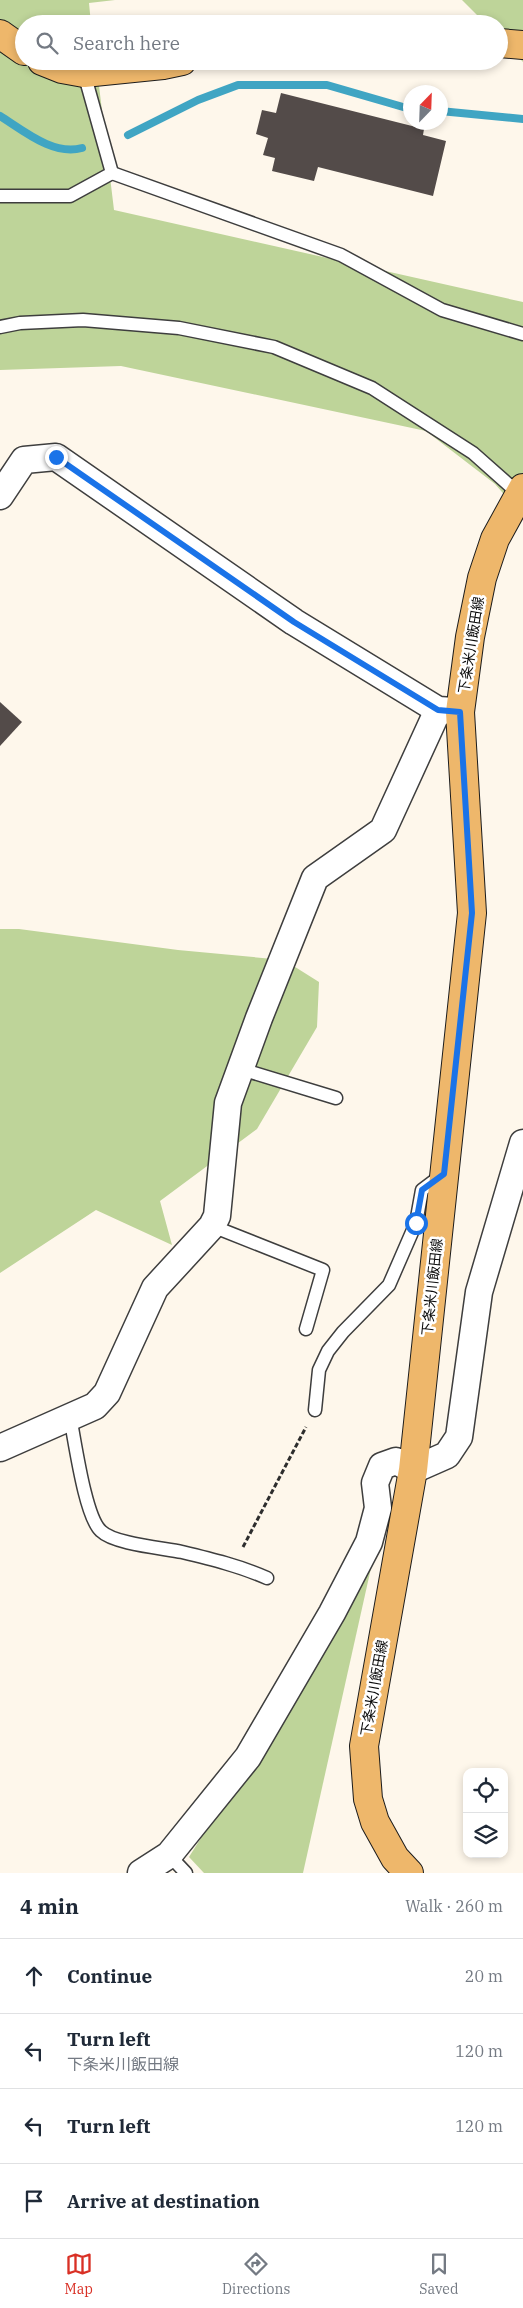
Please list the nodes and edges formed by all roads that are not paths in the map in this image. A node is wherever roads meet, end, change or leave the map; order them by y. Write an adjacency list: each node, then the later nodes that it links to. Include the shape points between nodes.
1 (0, 34): 3 (main road)
2 (508, 44): 4 (main road)
3 (15, 45)
4 (523, 45)
5 (62, 70): 7 (main road)
6 (124, 70): 7 (main road)
7 (84, 74): 8 (lane)
8 (112, 173): 9 (lane, via 70,196); 11 (lane, via 341,255 442,310)
9 (0, 196)
10 (0, 327): 12 (lane, via 83,320 179,328 274,347 372,388 473,453)
11 (523, 334)
12 (520, 491): 14 (main road, 下条米川飯田線, via 495,539 482,578 470,637)
13 (0, 496): 14 (street, via 24,460 56,457 294,622)
14 (449, 711): 15 (street, via 383,830 316,878); 18 (main road, 下条米川飯田線, via 472,913)
15 (241, 1069): 16 (lane); 19 (street, via 228,1104 216,1216)
16 (336, 1098)
17 (523, 1143): 24 (street, via 479,1292 459,1437 447,1455)
18 (444, 1174): 21 (lane, via 422,1190 416,1223 389,1286 343,1332 328,1352 319,1370); 24 (main road, 下条米川飯田線)
19 (212, 1226): 20 (lane, via 323,1270); 22 (street, via 155,1288 107,1393 96,1406)
20 (306, 1329)
21 (315, 1410)
22 (70, 1417): 23 (street); 25 (lane, via 90,1513 101,1531 123,1541 183,1552)
23 (0, 1448)
24 (413, 1470): 26 (street, via 396,1462 382,1466 376,1484 378,1508 369,1542 332,1613 248,1757); 28 (main road, 下条米川飯田線, via 364,1746 368,1799 375,1822 395,1858)
25 (266, 1578)
26 (178, 1864): 27 (street)
27 (142, 1873)
28 (409, 1873)

